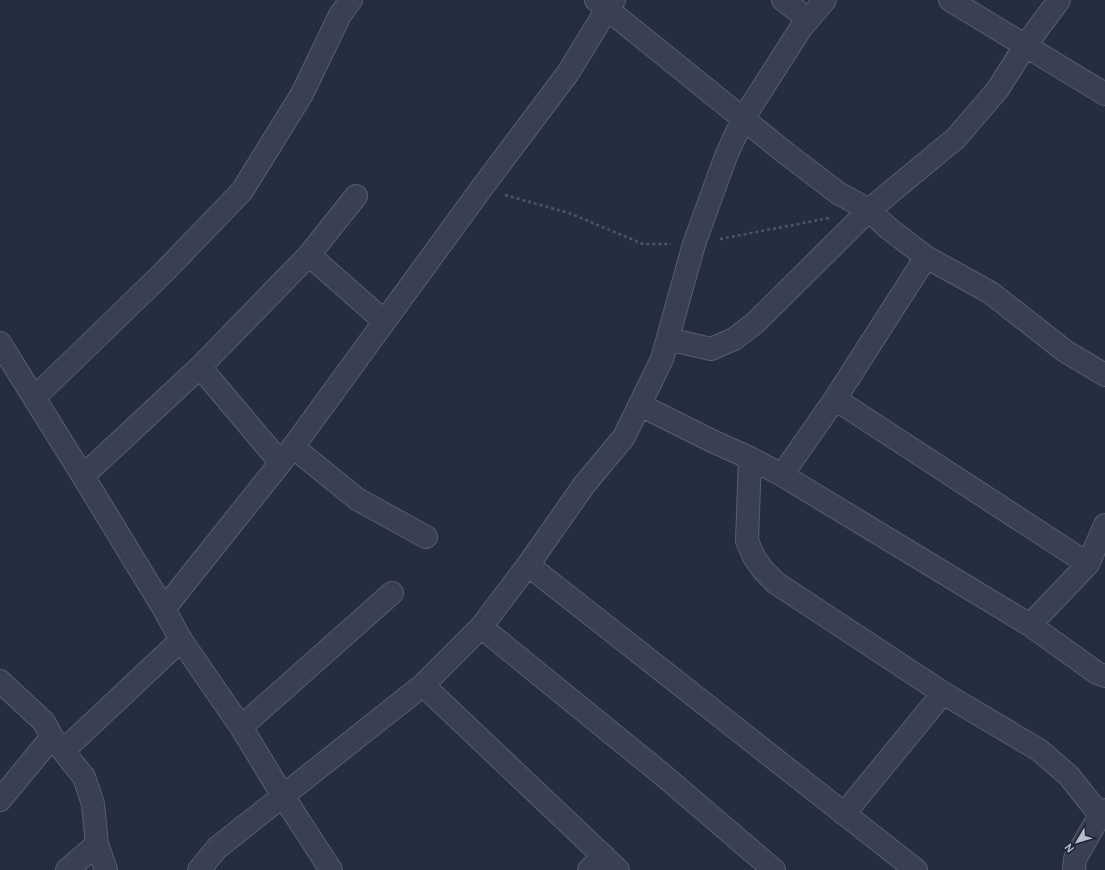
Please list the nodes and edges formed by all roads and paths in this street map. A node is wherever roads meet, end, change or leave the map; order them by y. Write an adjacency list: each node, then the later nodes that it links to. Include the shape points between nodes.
1 (351, 0): 24 (street, via 340,15 302,94 242,191)
2 (783, 0): 8 (street)
3 (825, 0): 8 (street)
4 (950, 0): 7 (street)
5 (1059, 0): 9 (street)
6 (606, 3): 11 (street); 12 (street, via 568,73)
7 (972, 6): 9 (street)
8 (808, 19): 11 (street)
9 (1025, 46): 10 (street); 14 (street, via 998,89 956,138)
10 (1105, 94)
11 (743, 119): 14 (street, via 838,193); 16 (street, via 726,156)
12 (481, 189): 16 (path, via 569,213 643,244); 19 (street)
13 (356, 196): 17 (street)
14 (869, 210): 18 (street); 20 (street, via 755,323 734,339 710,349)
15 (831, 218): 16 (path)
16 (694, 244): 20 (street)
17 (309, 255): 19 (street); 22 (street)
18 (926, 257): 23 (street, via 991,293 1066,351); 25 (street)
19 (384, 321): 27 (street)
20 (668, 339): 26 (street, via 662,359)
21 (0, 344): 24 (street)
22 (200, 367): 27 (street); 30 (street)
23 (1105, 375)
24 (34, 398): 30 (street)
25 (835, 399): 29 (street); 33 (street)
26 (640, 405): 28 (street); 34 (street, via 624,437 584,485)
27 (286, 454): 32 (street, via 357,499); 36 (street)
28 (750, 458): 29 (street); 43 (street, via 747,541 763,570 776,583)
29 (782, 475): 37 (street)
30 (83, 476): 36 (street)
31 (1105, 525): 33 (street)
32 (426, 537)
33 (1088, 564): 37 (street)
34 (528, 565): 38 (street); 49 (street)
35 (392, 593): 44 (street)
36 (164, 608): 39 (street)
37 (1030, 625): 40 (street)
38 (481, 627): 42 (street); 56 (street, via 663,775)
39 (181, 640): 44 (street); 45 (street)
40 (1105, 676)
41 (0, 681): 45 (street, via 44,722)
42 (423, 685): 46 (street); 51 (street, via 552,809)
43 (943, 693): 48 (street, via 1039,750 1069,776); 49 (street)
44 (241, 726): 46 (street)
45 (58, 744): 47 (street); 50 (street, via 84,777 93,804)
46 (283, 796): 54 (street, via 217,848); 55 (street)
47 (0, 800)
48 (1102, 812): 58 (street, via 1075,859)
49 (844, 814): 57 (street)
50 (97, 844): 52 (street); 53 (street)
51 (603, 865)
52 (66, 870)
53 (106, 870)
54 (199, 870)
55 (331, 870)
56 (774, 870)
57 (916, 870)
58 (1074, 870)

